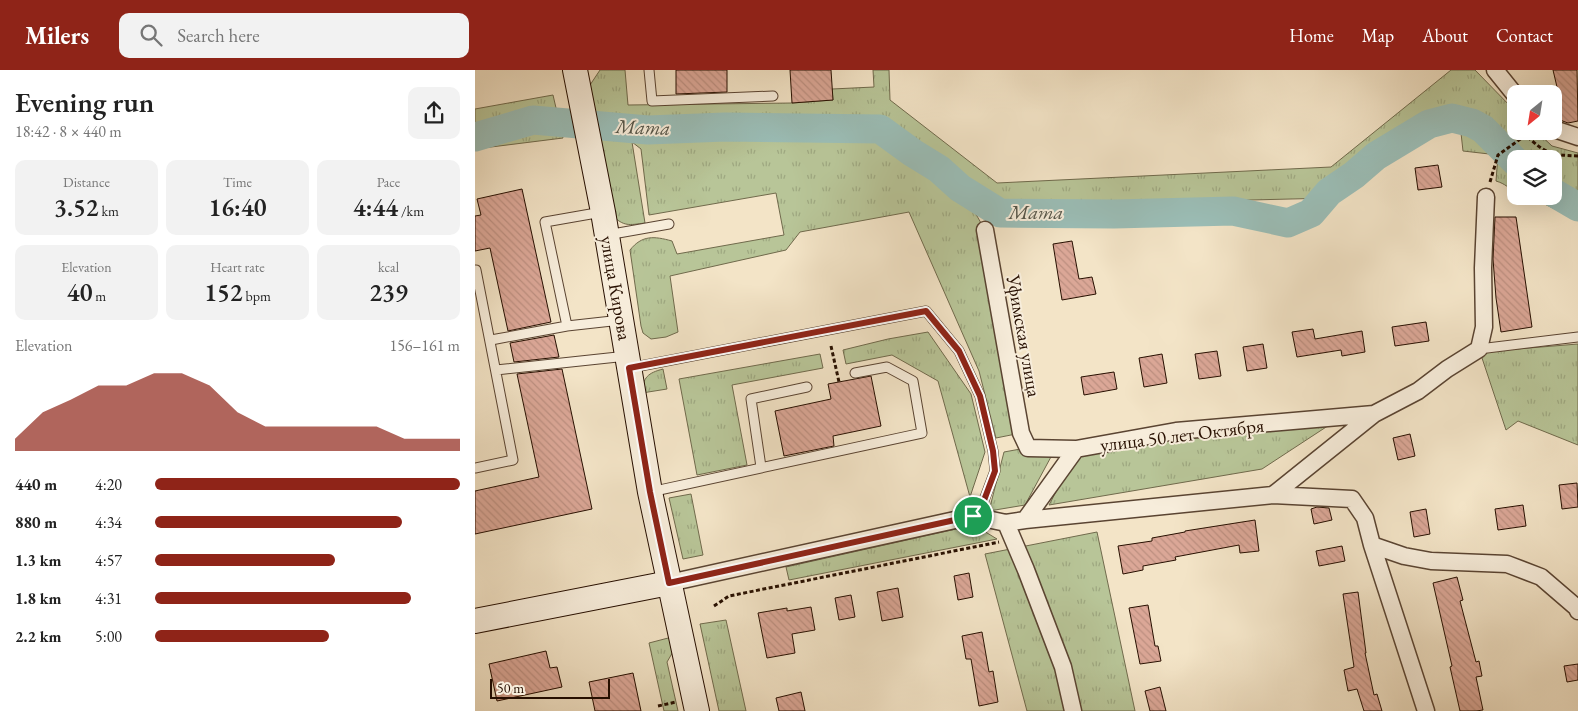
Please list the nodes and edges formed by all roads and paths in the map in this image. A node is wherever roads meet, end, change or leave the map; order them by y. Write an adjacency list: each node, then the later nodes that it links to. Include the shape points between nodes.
1 (575, 70): 10 (main road, улица Кирова)
2 (649, 70): 5 (lane, via 652,101)
3 (1495, 70): 4 (street)
4 (1507, 85)
5 (773, 96)
6 (1563, 132): 7 (street)
7 (1578, 137)
8 (1578, 156): 9 (path, via 1557,156 1539,148 1526,135 1498,155)
9 (1486, 197): 20 (street, via 1484,327)
10 (603, 212): 13 (main road, улица Кирова); 16 (lane, via 545,222)
11 (669, 224): 13 (lane)
12 (985, 230): 27 (street, Уфимская улица, via 1021,433 1028,448)
13 (607, 236): 15 (main road, улица Кирова)
14 (475, 270): 18 (lane)
15 (621, 320): 16 (lane); 21 (main road, улица Кирова)
16 (567, 326): 18 (lane)
17 (1578, 337): 20 (lane)
18 (491, 340): 22 (lane)
19 (831, 346): 24 (path)
20 (1479, 349): 26 (street, улица 50 лет Октября, via 1418,391)
21 (628, 362): 22 (lane, via 604,359); 30 (main road, улица Кирова); 32 (lane, via 926,311 959,351 980,396 993,451 995,471 983,503)
22 (496, 370): 28 (lane, via 513,460)
23 (855, 373): 29 (lane, via 887,367 913,381 922,433)
24 (839, 382)
25 (807, 387): 29 (lane, via 751,399)
26 (1374, 414): 27 (street, улица 50 лет Октября, via 1177,432); 31 (street, улица 50 лет Октября)
27 (1076, 449): 33 (street, улица 50 лет Октября)
28 (475, 468)
29 (761, 468): 30 (lane)
30 (650, 492): 37 (main road, улица Кирова)
31 (1273, 495): 33 (street); 36 (street, via 1352,500 1365,518)
32 (973, 516): 34 (street); 37 (street)
33 (1025, 520): 34 (street)
34 (1006, 524): 35 (street)
35 (1013, 540): 38 (path, via 729,596); 43 (street, via 1063,667)
36 (1372, 545): 39 (street, via 1431,561 1507,564 1541,577); 44 (street)
37 (669, 583): 40 (main road); 42 (main road, улица Кирова)
38 (714, 606)
39 (1578, 611)
40 (475, 621)
41 (659, 706): 42 (path)
42 (686, 706)
43 (1073, 711)
44 (1427, 711)

